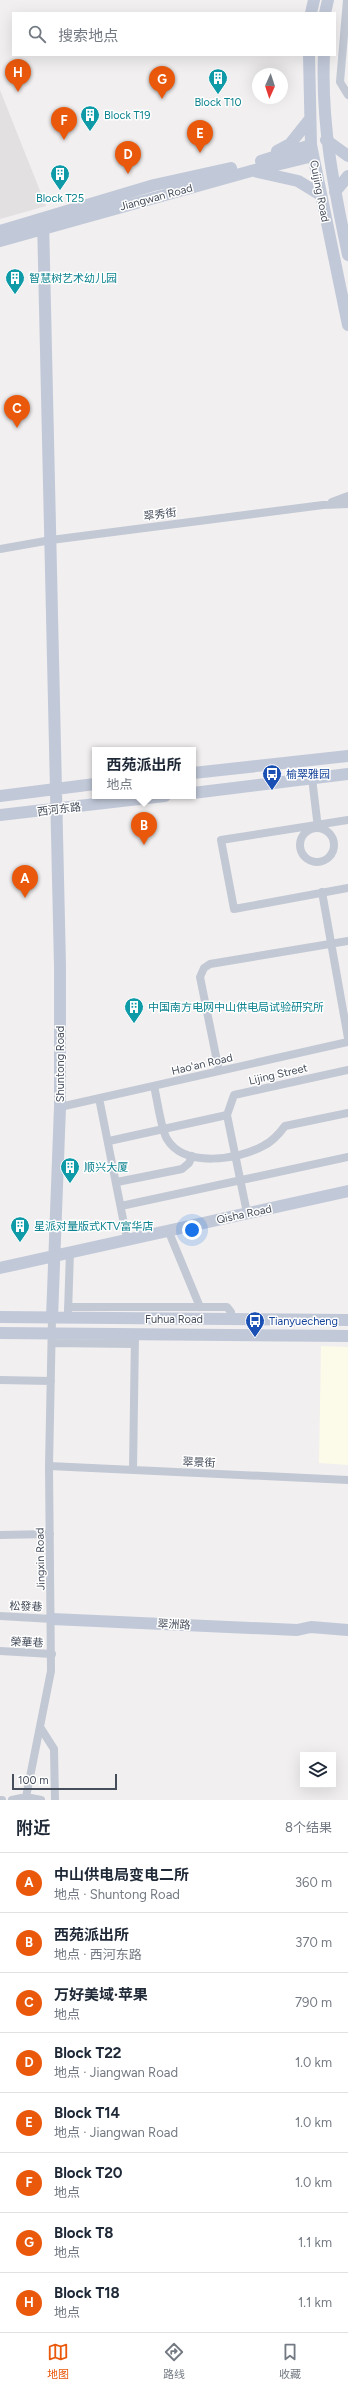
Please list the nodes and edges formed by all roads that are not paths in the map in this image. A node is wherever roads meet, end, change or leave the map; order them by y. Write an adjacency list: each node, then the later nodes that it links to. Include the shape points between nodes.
1 (314, 0): 4 (street)
2 (328, 0): 5 (street)
3 (347, 0): 8 (street, via 340,82)
4 (311, 12)
5 (325, 12)
6 (309, 56): 9 (street, Cuijing Road)
7 (324, 56): 10 (street, Cuijing Road, via 322,85)
8 (348, 95)
9 (310, 119): 11 (street, Cuijing Road); 13 (street, via 290,144)
10 (326, 140): 12 (street); 15 (street, Cuijing Road)
11 (312, 150): 13 (street, Jiangwan Road); 16 (street, Cuijing Road)
12 (348, 156)
13 (255, 166): 16 (street, via 298,181); 17 (street, Jiangwan Road, via 154,185)
14 (348, 176): 15 (street)
15 (335, 192): 20 (street, Cuijing Road)
16 (321, 195): 21 (street, Cuijing Road)
17 (43, 223): 18 (street, Jiangwan Road); 19 (street, Jiangwan Road); 25 (street, Shuntong Road)
18 (0, 231)
19 (0, 241)
20 (348, 255)
21 (348, 325)
22 (348, 496): 24 (street)
23 (348, 504): 24 (street)
24 (323, 505): 25 (street, 翠秀街)
25 (51, 540): 26 (street, 翠秀街); 32 (street, Shuntong Road)
26 (0, 549)
27 (348, 756): 28 (street)
28 (196, 773)
29 (348, 774): 30 (street)
30 (312, 778): 33 (street); 39 (street)
31 (92, 784): 32 (street, 西河东路)
32 (56, 789): 34 (street, 西河东路); 36 (street, Shuntong Road)
33 (196, 793)
34 (0, 796)
35 (140, 799): 36 (street, 西河东路)
36 (57, 809): 37 (street, 西河东路); 50 (street, Shuntong Road)
37 (0, 815)
38 (348, 820): 39 (street)
39 (318, 826): 39 (street, via 332,836 334,847 329,857 319,862 308,859 301,845 304,835); 41 (street, via 221,840 234,909)
40 (348, 888): 41 (street)
41 (322, 892): 43 (street)
42 (348, 941): 43 (street)
43 (330, 944): 44 (street); 47 (street, via 210,964 204,968 200,977)
44 (348, 1038)
45 (348, 1042): 47 (street, Hao'an Road)
46 (348, 1070): 52 (street, Lijing Street, via 234,1095)
47 (219, 1071): 48 (street, Hao'an Road)
48 (154, 1086): 49 (street, Hao'an Road); 53 (street)
49 (99, 1098): 50 (street, Hao'an Road); 54 (street)
50 (60, 1106): 66 (street, Shuntong Road)
51 (348, 1113): 56 (street, via 285,1126 264,1146)
52 (227, 1115): 53 (street); 56 (street)
53 (164, 1129): 54 (street); 55 (street, via 166,1139 178,1151)
54 (109, 1141): 59 (street)
55 (192, 1156): 56 (street); 59 (street, via 182,1169)
56 (235, 1156): 58 (street)
57 (348, 1157): 58 (street)
58 (240, 1180): 61 (street); 62 (street)
59 (117, 1182): 61 (street)
60 (348, 1191): 62 (street, Qisha Road)
61 (121, 1206): 64 (street)
62 (247, 1213): 63 (street, Qisha Road)
63 (168, 1230): 64 (street, Qisha Road); 68 (street)
64 (127, 1239): 65 (street, Qisha Road)
65 (70, 1252): 66 (street, Qisha Road); 69 (street)
66 (54, 1256): 67 (street, Qisha Road); 71 (street, Shuntong Road)
67 (0, 1268)
68 (200, 1307): 69 (street); 72 (street, via 227,1307 231,1312)
69 (68, 1313): 71 (street, Fuhua Road); 72 (street, Fuhua Road)
70 (0, 1317): 71 (street, Fuhua Road)
71 (52, 1318): 76 (street, Jingxin Road)
72 (231, 1319): 73 (street, Fuhua Road)
73 (348, 1320)
74 (0, 1333): 76 (street, Fuhua Road)
75 (348, 1336): 77 (street, Fuhua Road)
76 (52, 1338): 77 (street, Fuhua Road); 79 (street, Jingxin Road)
77 (135, 1339): 81 (street)
78 (0, 1380): 79 (street)
79 (51, 1381): 80 (street, Jingxin Road)
80 (49, 1466): 81 (street, 翠景街); 83 (street, Jingxin Road)
81 (134, 1470): 82 (street, 翠景街)
82 (348, 1480)
83 (50, 1534): 84 (street); 86 (street, Jingxin Road)
84 (0, 1535)
85 (0, 1616): 86 (street, 松發巷)
86 (52, 1618): 87 (street, 翠洲路); 91 (street, Jingxin Road)
87 (297, 1630): 88 (street, 翠洲路, via 311,1627); 89 (street, 翠洲路, via 310,1635)
88 (348, 1630)
89 (348, 1638)
90 (0, 1651): 91 (street, 榮華巷)
91 (52, 1654): 92 (street, Jingxin Road)
92 (40, 1727): 93 (street, Jingxin Road); 96 (street, via 54,1749)
93 (26, 1797): 94 (street); 95 (street)
94 (12, 1800)
95 (41, 1800)
96 (55, 1800)

